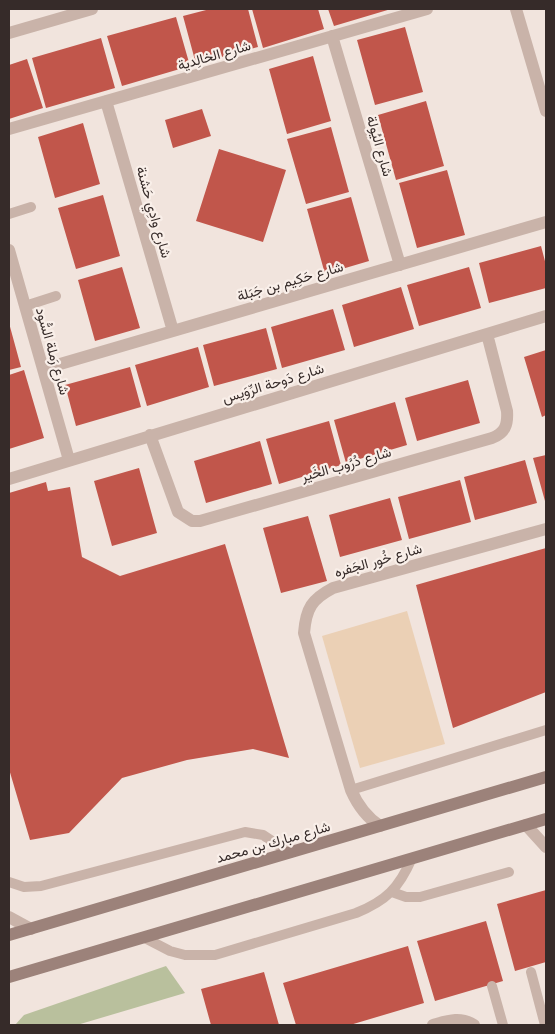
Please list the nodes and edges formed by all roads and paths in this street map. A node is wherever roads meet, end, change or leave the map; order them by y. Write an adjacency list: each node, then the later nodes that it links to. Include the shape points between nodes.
1 (92, 9): 4 (street)
2 (427, 9): 5 (street, شارع الخالِدية)
3 (516, 9): 7 (street)
4 (9, 33)
5 (332, 36): 6 (street, شارع الخالِدية); 13 (street, شارع اليُولة)
6 (106, 101): 8 (street, شارع الخالِدية); 17 (street, شارع وادِي حَشنة)
7 (546, 111)
8 (9, 129)
9 (32, 207): 10 (lane)
10 (9, 214)
11 (546, 222): 13 (street, شارع حَكِيم بن جَبَلة)
12 (9, 250): 15 (street, شارع رَملة السُّود)
13 (400, 265): 17 (street, شارع حَكِيم بن جَبَلة)
14 (56, 296): 15 (lane)
15 (25, 306): 19 (street, شارع رَملة السُّود)
16 (546, 316): 18 (street, شارع دَوحة الرِّوَيس)
17 (173, 332): 19 (street, شارع حَكِيم بن جَبَلة)
18 (487, 334): 20 (street, شارع دَوحة الرِّوَيس); 20 (street, شارع دُرُوب الخَير, via 508,420 505,429 492,438 192,521 178,512)
19 (43, 369): 21 (street, شارع رَملة السُّود)
20 (150, 435): 21 (street, شارع دَوحة الرِّوَيس)
21 (69, 460): 22 (street, شارع دَوحة الرِّوَيس)
22 (9, 479)
23 (546, 529): 26 (street, شارع خُور الجَفره, via 333,588 320,594 311,604 305,618 304,633)
24 (546, 730): 26 (lane)
25 (546, 777): 29 (main road, شارع مبارك بن محمد)
26 (351, 790): 29 (street, شارع خُور الجَفره, via 362,811)
27 (546, 819): 28 (main road)
28 (526, 825): 30 (street); 32 (main road)
29 (380, 826): 31 (main road, شارع مبارك بن محمد)
30 (546, 847)
31 (290, 853): 34 (lane, via 263,835 245,832 41,886 24,887); 37 (main road, شارع مبارك بن محمد)
32 (412, 858): 35 (lane); 39 (main road)
33 (509, 872): 35 (lane, via 420,897)
34 (9, 882)
35 (392, 892): 39 (lane, via 356,913 215,955 185,955)
36 (9, 917): 37 (street)
37 (31, 929): 38 (main road, شارع مبارك بن محمد)
38 (9, 935)
39 (143, 937): 41 (main road)
40 (531, 972): 46 (lane)
41 (9, 978)
42 (492, 986): 45 (lane)
43 (432, 1025): 44 (street, via 456,1019)
44 (474, 1025)
45 (503, 1025)
46 (545, 1025)

